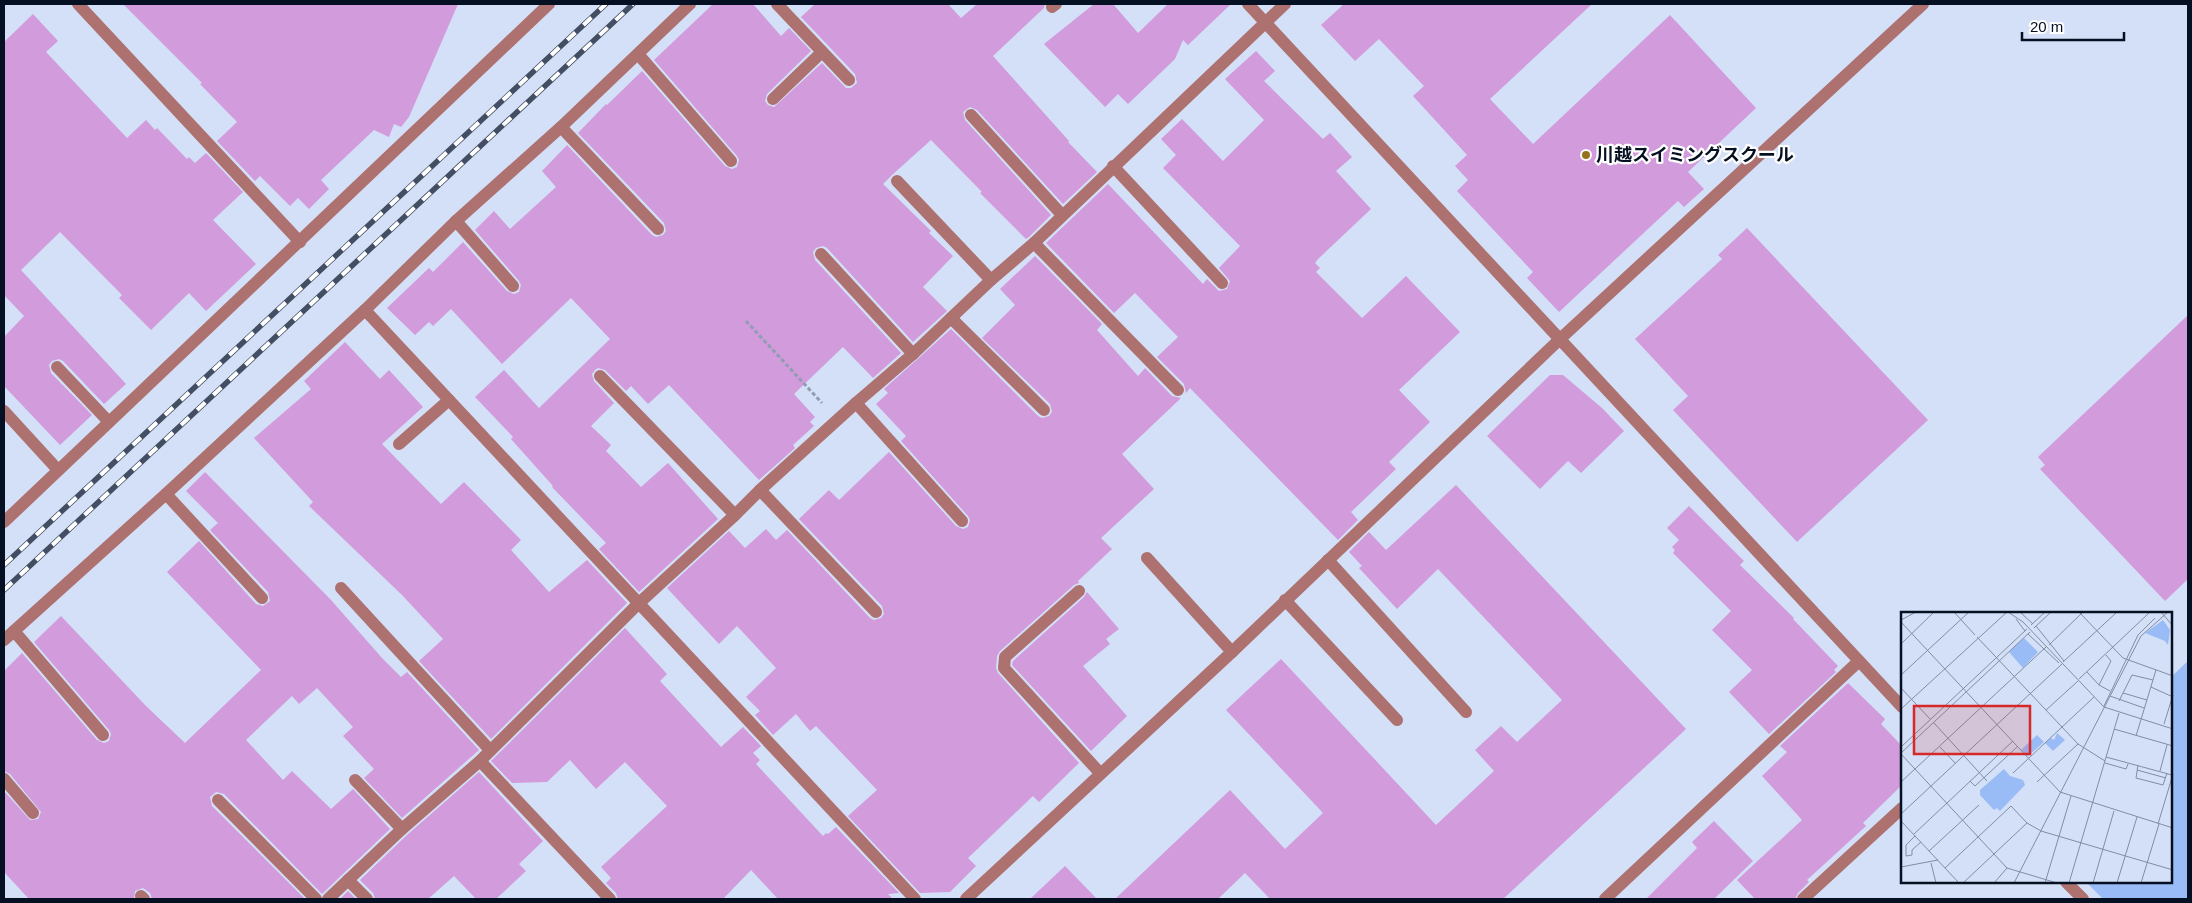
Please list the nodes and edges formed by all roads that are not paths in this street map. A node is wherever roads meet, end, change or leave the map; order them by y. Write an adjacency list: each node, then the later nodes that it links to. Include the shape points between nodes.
1 (78, 4): 21 (street)
2 (550, 4): 21 (street)
3 (690, 4): 10 (street)
4 (777, 4): 9 (street)
5 (1248, 4): 8 (street)
6 (1286, 4): 8 (street)
7 (1924, 4): 29 (street)
8 (1266, 22): 16 (street); 29 (street)
9 (822, 52): 11 (street); 12 (street)
10 (638, 54): 14 (street); 15 (street)
11 (849, 80)
12 (773, 99)
13 (971, 114): 18 (street)
14 (561, 127): 19 (street); 20 (street)
15 (731, 161)
16 (1113, 166): 18 (street); 25 (street)
17 (897, 181): 24 (street)
18 (1062, 215): 22 (street)
19 (456, 221): 26 (street); 27 (street)
20 (658, 229)
21 (300, 242): 38 (street)
22 (1034, 243): 24 (street); 33 (street)
23 (821, 254): 30 (street)
24 (991, 280): 28 (street)
25 (1222, 283)
26 (513, 286)
27 (365, 310): 34 (street); 42 (street)
28 (951, 318): 30 (street); 36 (street)
29 (1560, 340): 47 (street); 57 (street)
30 (913, 354): 35 (street)
31 (57, 367): 38 (street)
32 (600, 376): 43 (street)
33 (1178, 390)
34 (449, 400): 39 (street); 52 (street)
35 (856, 403): 41 (street); 44 (street)
36 (1044, 410)
37 (4, 411): 40 (street)
38 (110, 422): 40 (street)
39 (398, 444)
40 (58, 470): 45 (street)
41 (760, 490): 43 (street); 53 (street)
42 (166, 494): 50 (street); 54 (street)
43 (735, 515): 52 (street)
44 (962, 520)
45 (4, 522)
46 (1147, 558): 56 (street)
47 (1328, 560): 51 (street); 59 (street)
48 (341, 588): 62 (street)
49 (1079, 591): 64 (street, via 1005,657 1004,668)
50 (262, 598)
51 (1285, 600): 56 (street); 60 (street)
52 (638, 604): 62 (street); 77 (street)
53 (876, 612)
54 (14, 631): 55 (street); 61 (street)
55 (4, 640)
56 (1232, 652): 64 (street)
57 (1859, 661): 58 (street); 79 (street)
58 (1901, 706)
59 (1466, 712)
60 (1397, 720)
61 (103, 735)
62 (490, 750): 63 (street)
63 (480, 761): 70 (street); 76 (street)
64 (1100, 773): 78 (street)
65 (4, 779): 69 (street)
66 (355, 780): 70 (street)
67 (218, 800): 73 (street)
68 (1901, 809): 80 (street)
69 (33, 813)
70 (402, 829): 71 (street)
71 (348, 880): 74 (street); 75 (street)
72 (2067, 883): 81 (street)
73 (316, 899)
74 (328, 899)
75 (367, 899)
76 (610, 899)
77 (915, 899)
78 (966, 899)
79 (1605, 899)
80 (1803, 899)
81 (2083, 899)

